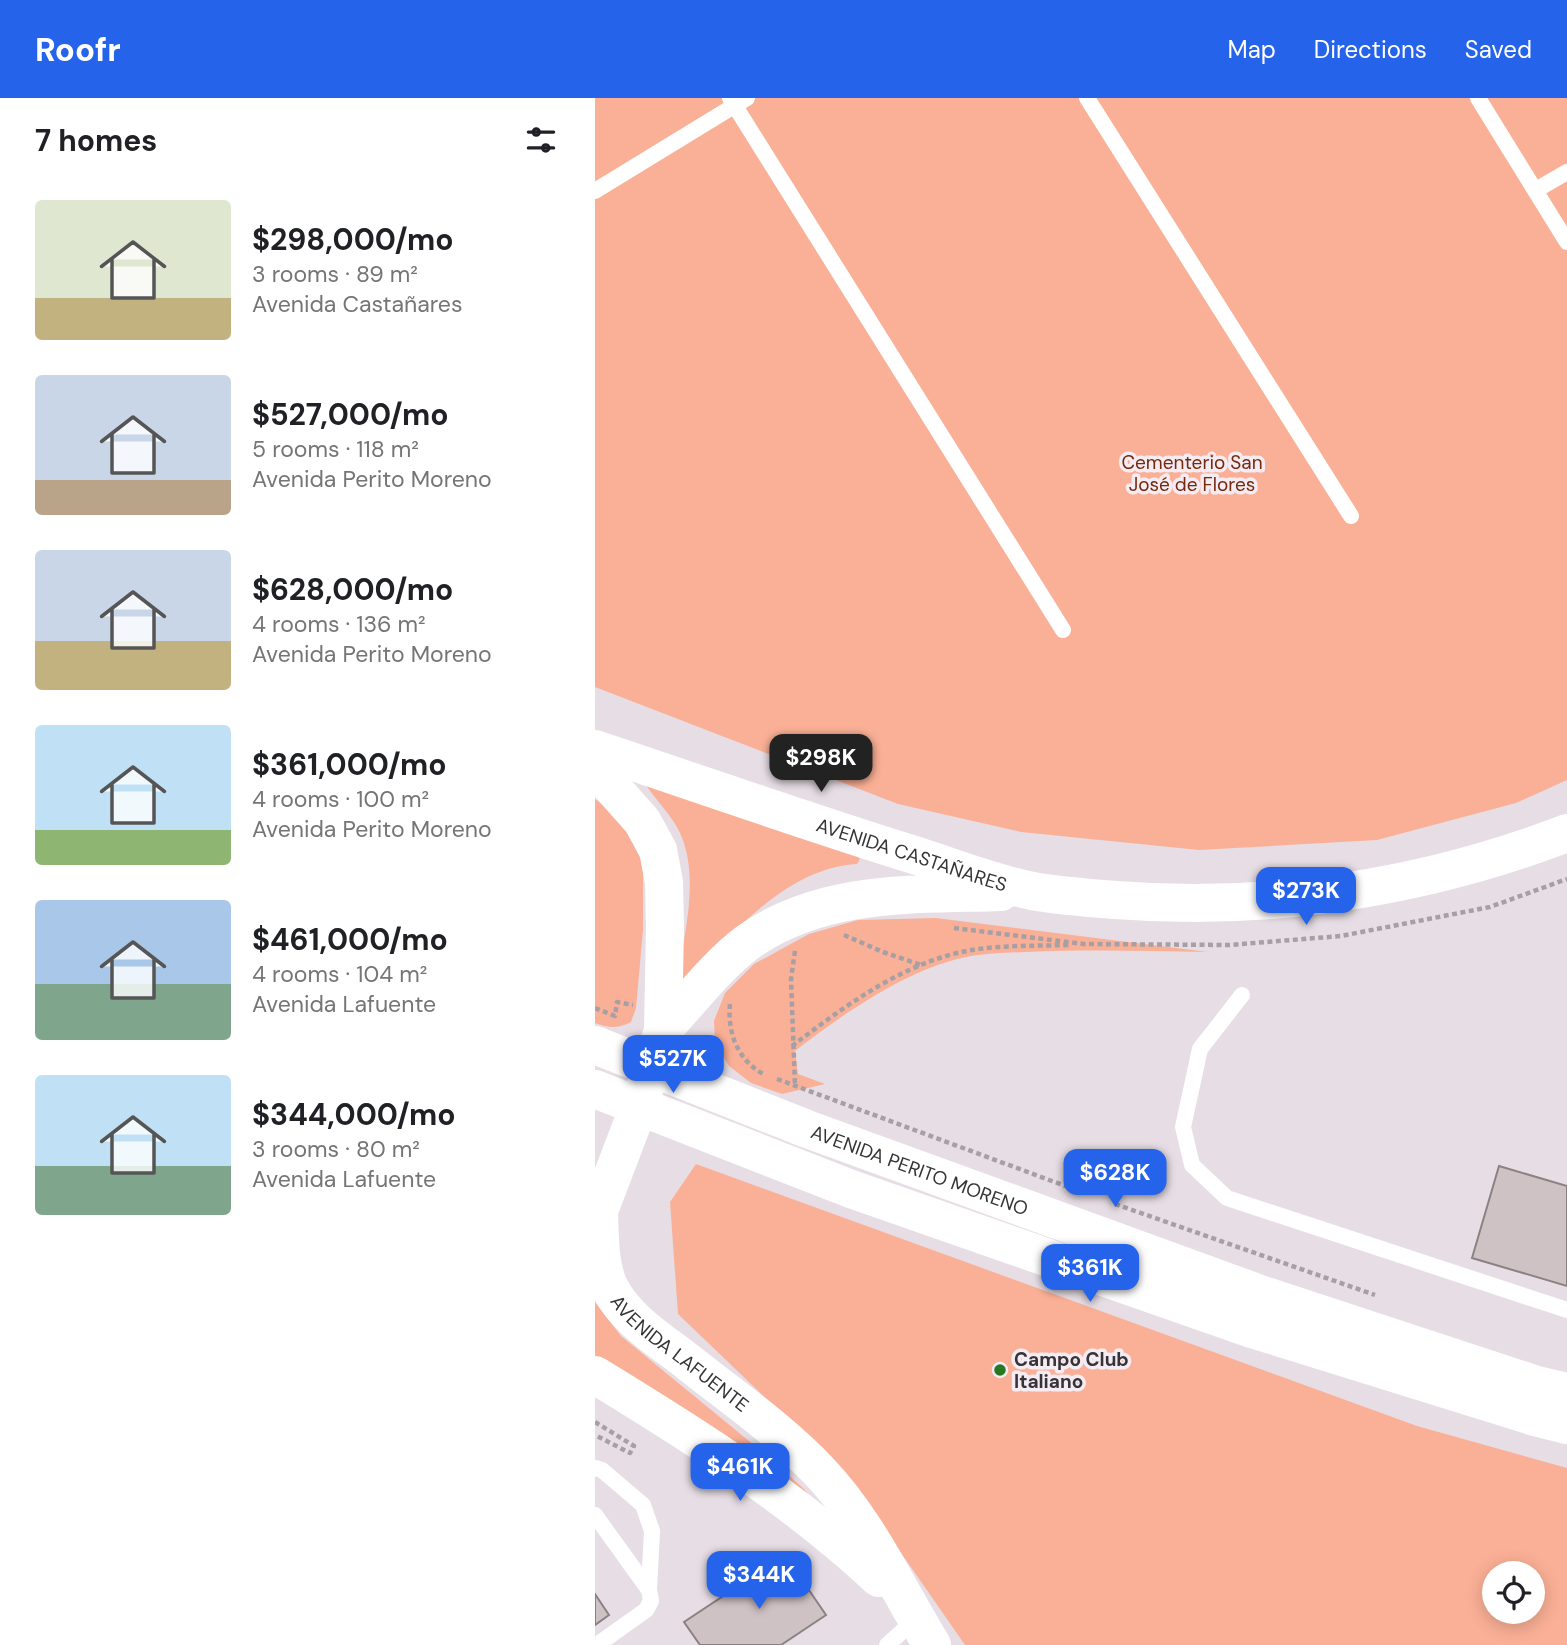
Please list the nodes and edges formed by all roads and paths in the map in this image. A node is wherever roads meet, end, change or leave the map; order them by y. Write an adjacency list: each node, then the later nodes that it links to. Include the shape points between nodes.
1 (1087, 98): 8 (lane)
2 (1478, 98): 5 (lane)
3 (737, 101): 6 (lane); 9 (lane)
4 (1567, 172): 5 (lane)
5 (1536, 190): 7 (lane)
6 (595, 191)
7 (1567, 243)
8 (1350, 516)
9 (1063, 630)
10 (595, 749): 14 (main road, AVENIDA CASTAÑARES)
11 (595, 768): 22 (main road, via 642,821 658,850 665,916)
12 (1567, 833): 14 (main road, AVENIDA CASTAÑARES, via 1457,869 1361,890 1267,901 1165,904)
13 (1567, 879): 17 (path, via 1490,907 1341,936 1229,945)
14 (1031, 891): 22 (main road, AVENIDA CASTAÑARES, via 873,897 827,904 795,916 747,943)
15 (953, 927): 17 (path)
16 (850, 930): 19 (path, via 838,932)
17 (1084, 944): 19 (path, via 971,950)
18 (787, 953): 24 (path, via 796,947 791,979)
19 (922, 965): 24 (path, via 841,1009)
20 (735, 995): 26 (path, via 728,1023 734,1043 762,1074)
21 (1242, 995): 33 (lane, via 1200,1049 1183,1127 1192,1165 1227,1198)
22 (663, 1030): 25 (main road)
23 (595, 1045): 25 (main road, AVENIDA PERITO MORENO)
24 (792, 1046): 26 (path)
25 (651, 1066): 28 (main road); 35 (main road, AVENIDA PERITO MORENO, via 807,1129 1263,1295)
26 (795, 1086): 29 (path)
27 (595, 1089): 28 (main road, AVENIDA PERITO MORENO)
28 (639, 1106): 31 (main road); 37 (main road, AVENIDA PERITO MORENO, via 851,1188 1249,1328)
29 (1097, 1197)
30 (1110, 1202): 32 (path)
31 (597, 1213): 42 (main road, AVENIDA LAFUENTE, via 600,1255 608,1285 622,1308 785,1438 819,1471 849,1505)
32 (1387, 1299)
33 (1567, 1310)
34 (595, 1375): 42 (main road, via 784,1497 835,1537)
35 (1567, 1392)
36 (595, 1422): 38 (path, via 634,1446 630,1454)
37 (1567, 1425)
38 (595, 1435)
39 (595, 1468): 41 (lane, via 643,1505 652,1531)
40 (595, 1515): 41 (lane)
41 (649, 1590): 43 (lane, via 651,1601 646,1611)
42 (918, 1622): 44 (lane)
43 (597, 1645)
44 (887, 1645)

